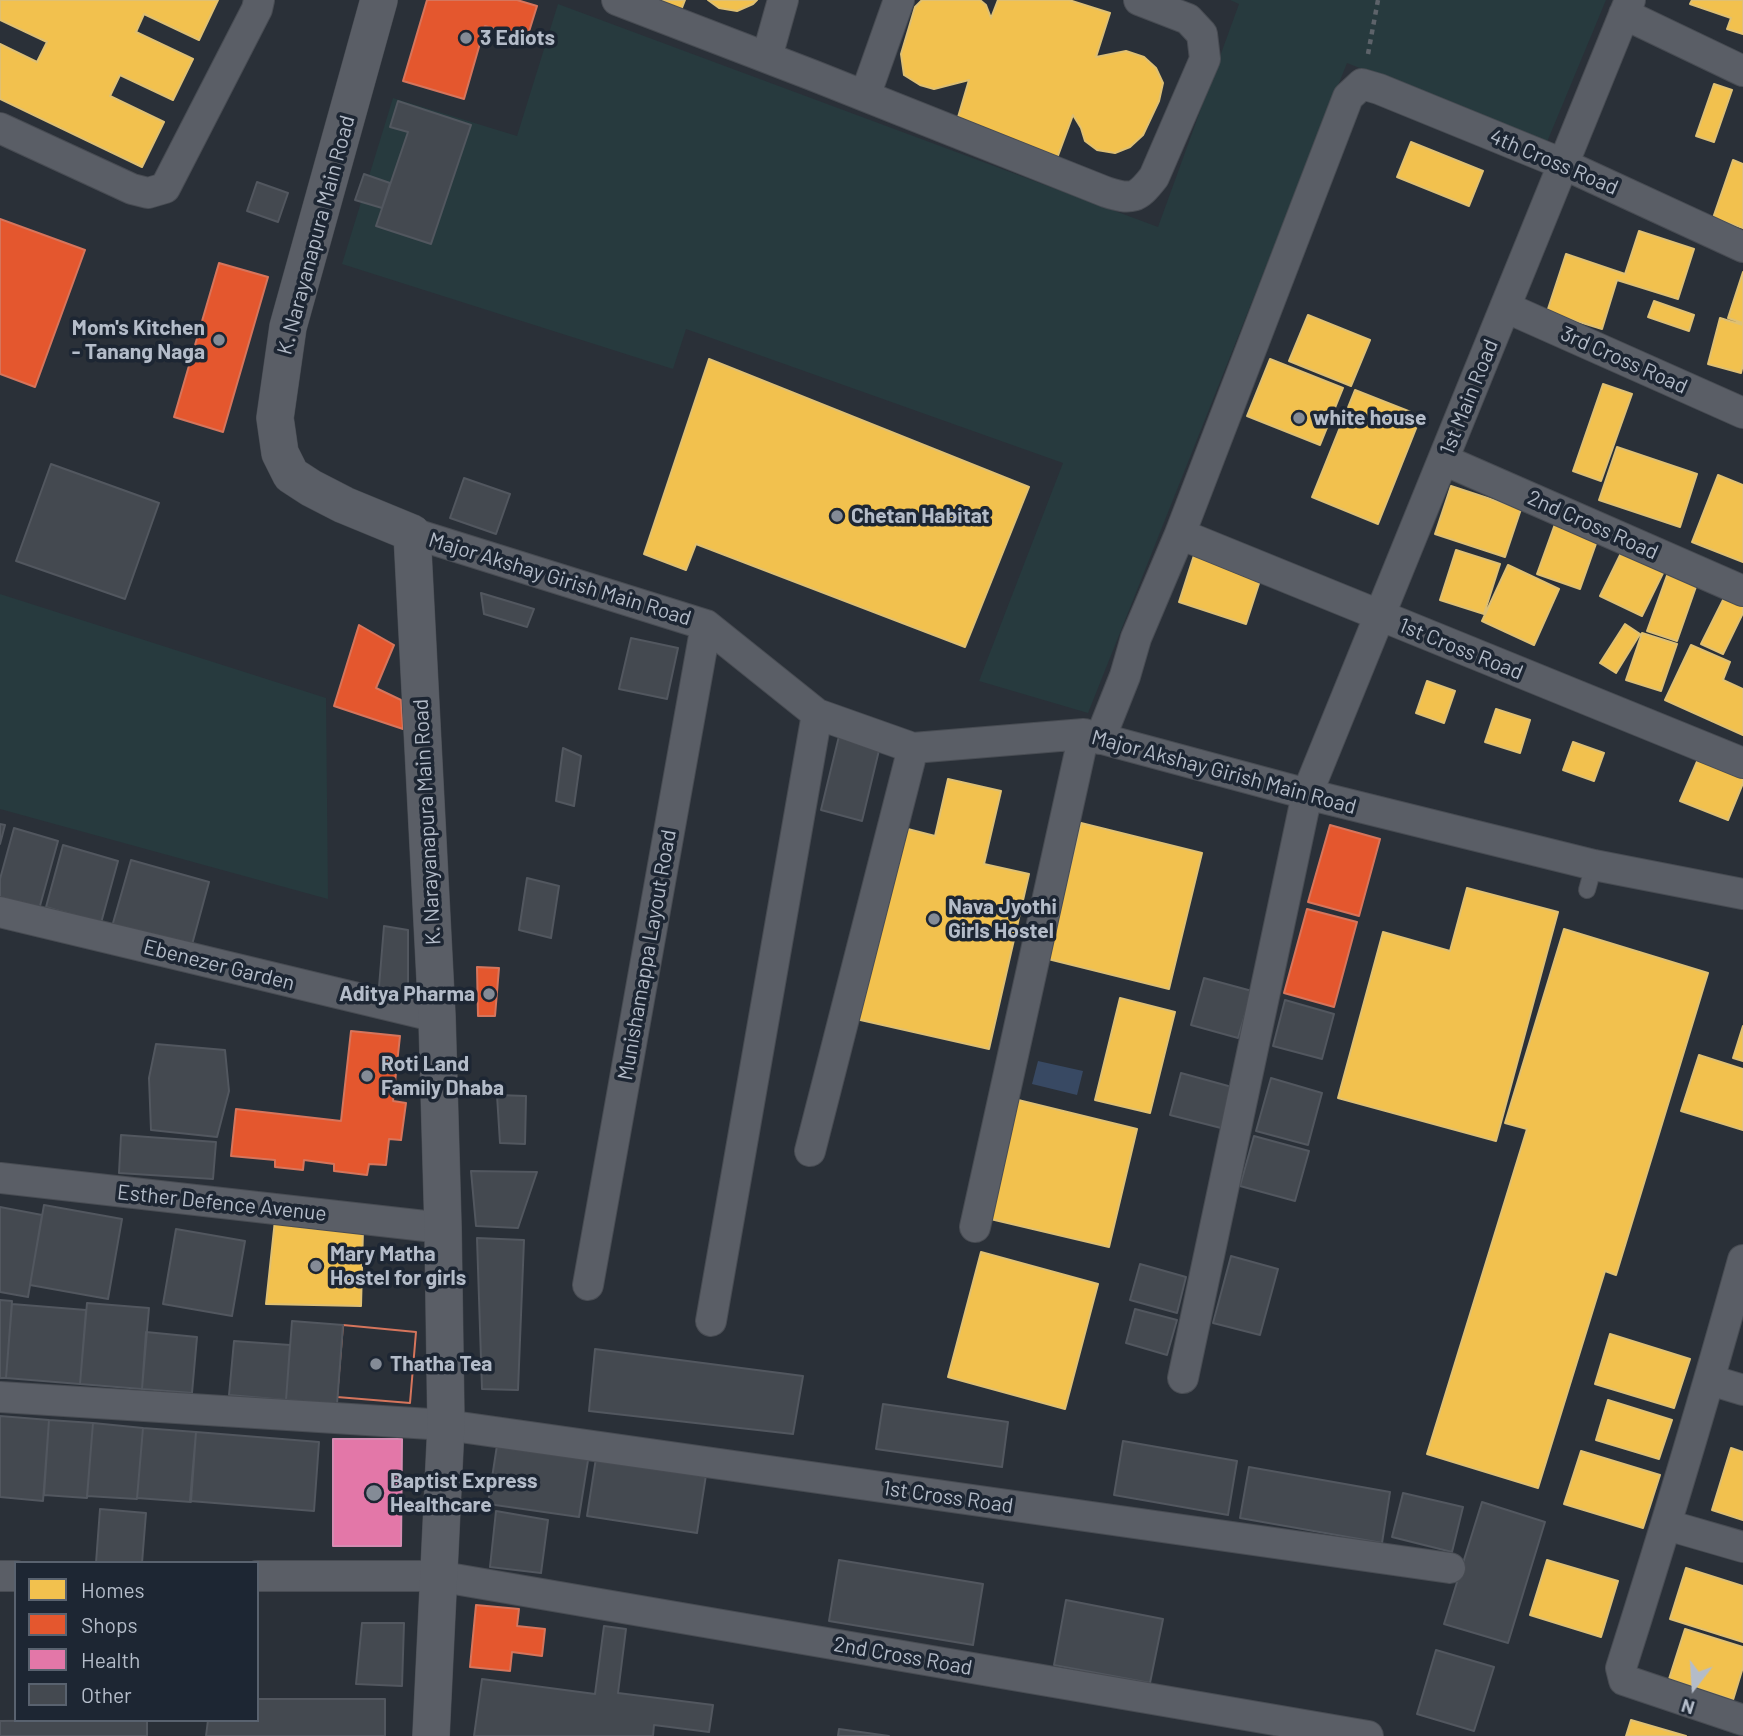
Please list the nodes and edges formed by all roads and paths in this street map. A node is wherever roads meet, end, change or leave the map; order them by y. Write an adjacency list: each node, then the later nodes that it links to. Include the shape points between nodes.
1 (259, 0): 13 (street, via 165,188 148,193 132,189)
2 (379, 0): 19 (street, K. Narayanapura Main Road, via 288,327 275,418 280,453 291,475 344,505)
3 (617, 0): 9 (street)
4 (783, 0): 9 (street)
5 (899, 0): 12 (street)
6 (1139, 0): 12 (street, via 1188,19 1202,34 1205,59 1154,177 1143,192 1132,197 1105,192)
7 (1378, 0): 11 (path)
8 (1627, 7): 10 (street); 14 (street, 1st Main Road)
9 (767, 57): 12 (street)
10 (1743, 71)
11 (1362, 84): 14 (street, 4th Cross Road); 20 (street, via 1348,97)
12 (865, 96)
13 (0, 128)
14 (1563, 164): 15 (street, 4th Cross Road); 16 (street, 1st Main Road)
15 (1743, 247)
16 (1505, 307): 17 (street, 3rd Cross Road); 18 (street, 1st Main Road)
17 (1743, 413)
18 (1444, 460): 21 (street, 2nd Cross Road); 22 (street, 1st Main Road)
19 (412, 533): 23 (street, Major Akshay Girish Main Road); 31 (street, K. Narayanapura Main Road)
20 (1180, 534): 22 (street, 1st Cross Road); 25 (street, via 1125,676)
21 (1743, 591)
22 (1380, 616): 27 (street, 1st Cross Road); 28 (street, 1st Main Road)
23 (706, 625): 24 (street, Major Akshay Girish Main Road); 37 (street, Munishamappa Layout Road)
24 (817, 714): 26 (street, Major Akshay Girish Main Road); 38 (street)
25 (1092, 737): 26 (street, Major Akshay Girish Main Road); 28 (street, Major Akshay Girish Main Road); 34 (street)
26 (913, 748): 32 (street)
27 (1743, 763)
28 (1307, 794): 29 (street, Major Akshay Girish Main Road, via 1591,878); 39 (street, 1st Main Road)
29 (1743, 894)
30 (0, 912): 31 (street, Ebenezer Garden)
31 (437, 1017): 35 (street, K. Narayanapura Main Road)
32 (810, 1151)
33 (0, 1178): 35 (street, Esther Defence Avenue)
34 (975, 1227)
35 (443, 1228): 43 (street, K. Narayanapura Main Road)
36 (1743, 1260): 40 (street)
37 (588, 1285)
38 (711, 1321)
39 (1183, 1378)
40 (1710, 1380): 41 (street); 44 (street)
41 (1743, 1390)
42 (0, 1397): 43 (street, 1st Cross Road)
43 (446, 1425): 46 (street, 1st Cross Road); 48 (street, K. Narayanapura Main Road)
44 (1667, 1525): 45 (street); 49 (street, via 1621,1668 1624,1680)
45 (1743, 1548)
46 (1450, 1568)
47 (259, 1576): 48 (street, 2nd Cross Road)
48 (437, 1576): 50 (street, K. Narayanapura Main Road); 51 (street, 2nd Cross Road)
49 (1743, 1720)
50 (430, 1736)
51 (1368, 1736)

